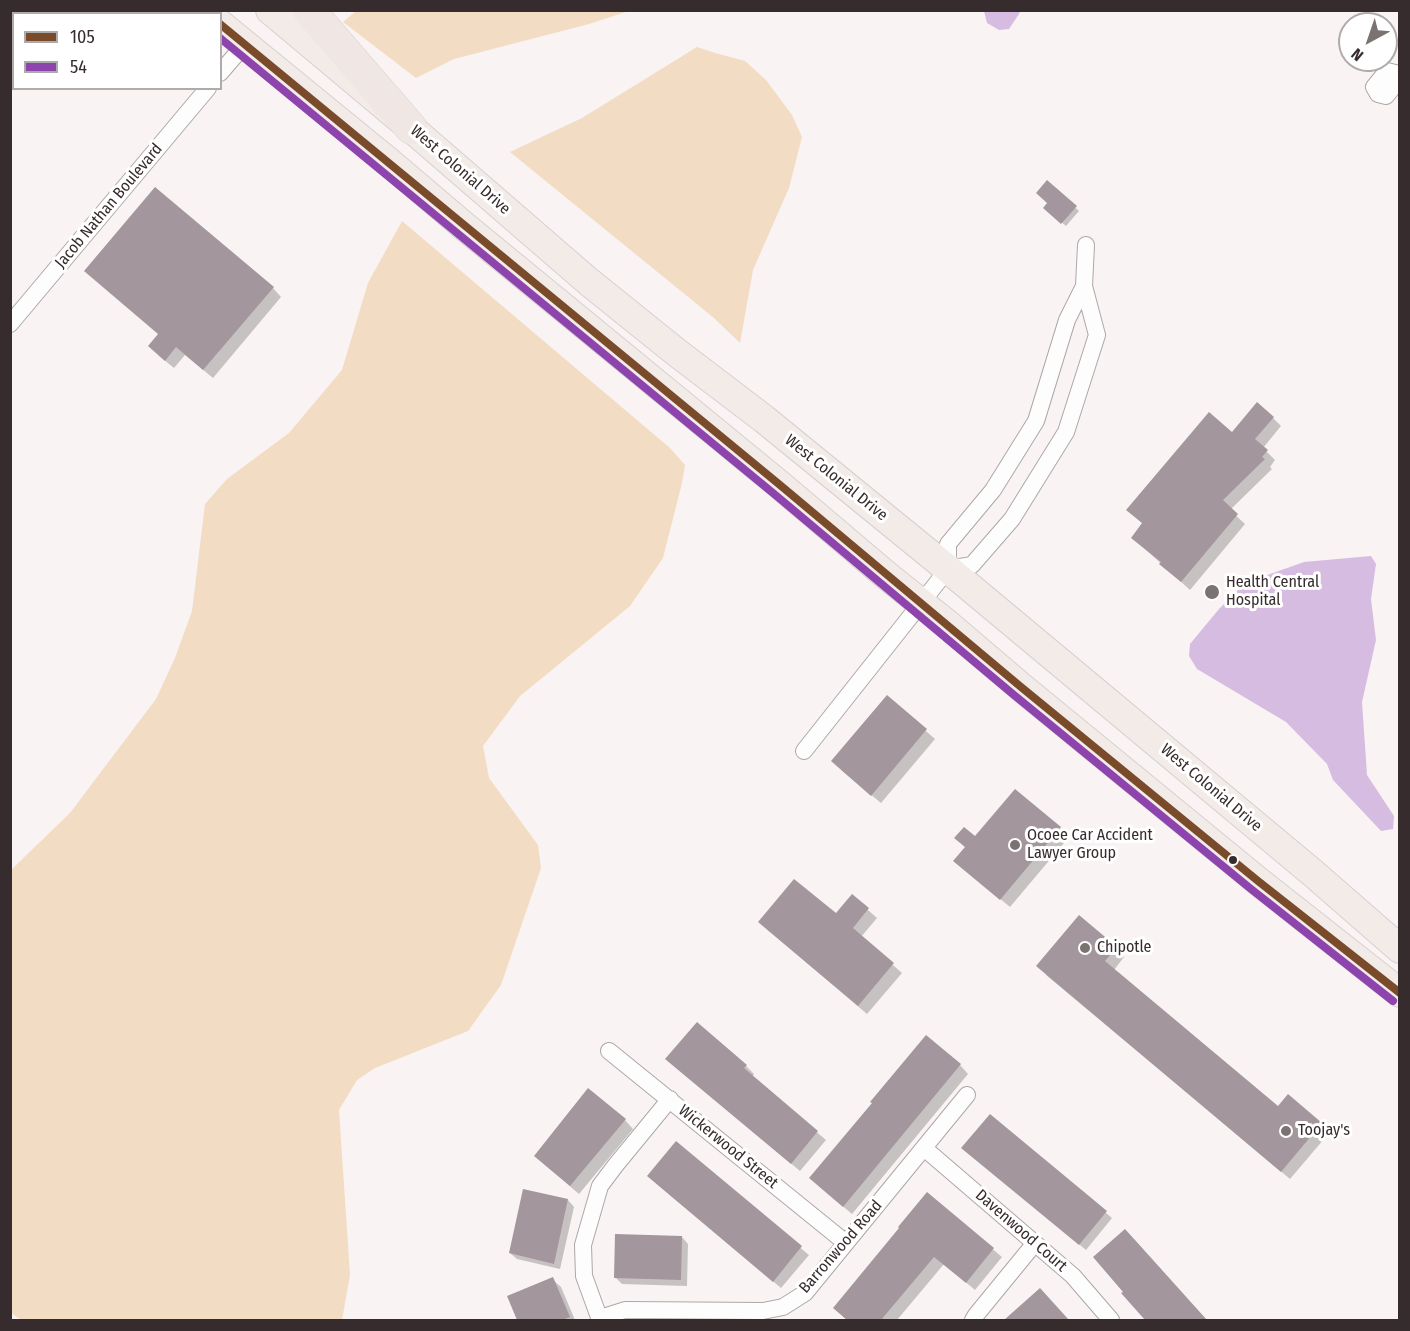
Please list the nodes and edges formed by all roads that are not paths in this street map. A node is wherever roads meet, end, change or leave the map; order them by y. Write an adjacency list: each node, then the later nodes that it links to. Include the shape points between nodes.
1 (270, 10): 9 (highway, West Colonial Drive)
2 (309, 10): 9 (highway)
3 (222, 26): 4 (highway)
4 (245, 44): 5 (street); 14 (highway)
5 (222, 71)
6 (1397, 72): 8 (street, via 1398,81 1386,96)
7 (206, 90): 12 (street, Jacob Nathan Boulevard)
8 (1376, 97)
9 (411, 128): 13 (highway, West Colonial Drive, via 614,303)
10 (1086, 245): 11 (street)
11 (1084, 286): 13 (street, via 1067,320 1036,421 993,490 948,544); 13 (street, via 1097,335 1066,432 1012,519 972,565)
12 (10, 324)
13 (948, 569): 14 (street); 16 (highway, West Colonial Drive)
14 (921, 602): 15 (street); 17 (highway, via 1258,881)
15 (804, 751)
16 (1400, 949)
17 (1400, 993)
18 (609, 1051): 20 (street, Wickerwood Street)
19 (967, 1095): 21 (street, Barronwood Road)
20 (670, 1099): 22 (street, Wickerwood Street); 24 (street, via 600,1186 583,1245 585,1276)
21 (924, 1148): 22 (street, Barronwood Road); 23 (street, Davenwood Court)
22 (846, 1243): 24 (street, Barronwood Road, via 805,1293 783,1307 763,1311 625,1310)
23 (1035, 1243): 25 (street); 26 (street, Davenwood Court, via 1073,1276)
24 (600, 1319)
25 (973, 1320)
26 (1111, 1320)

